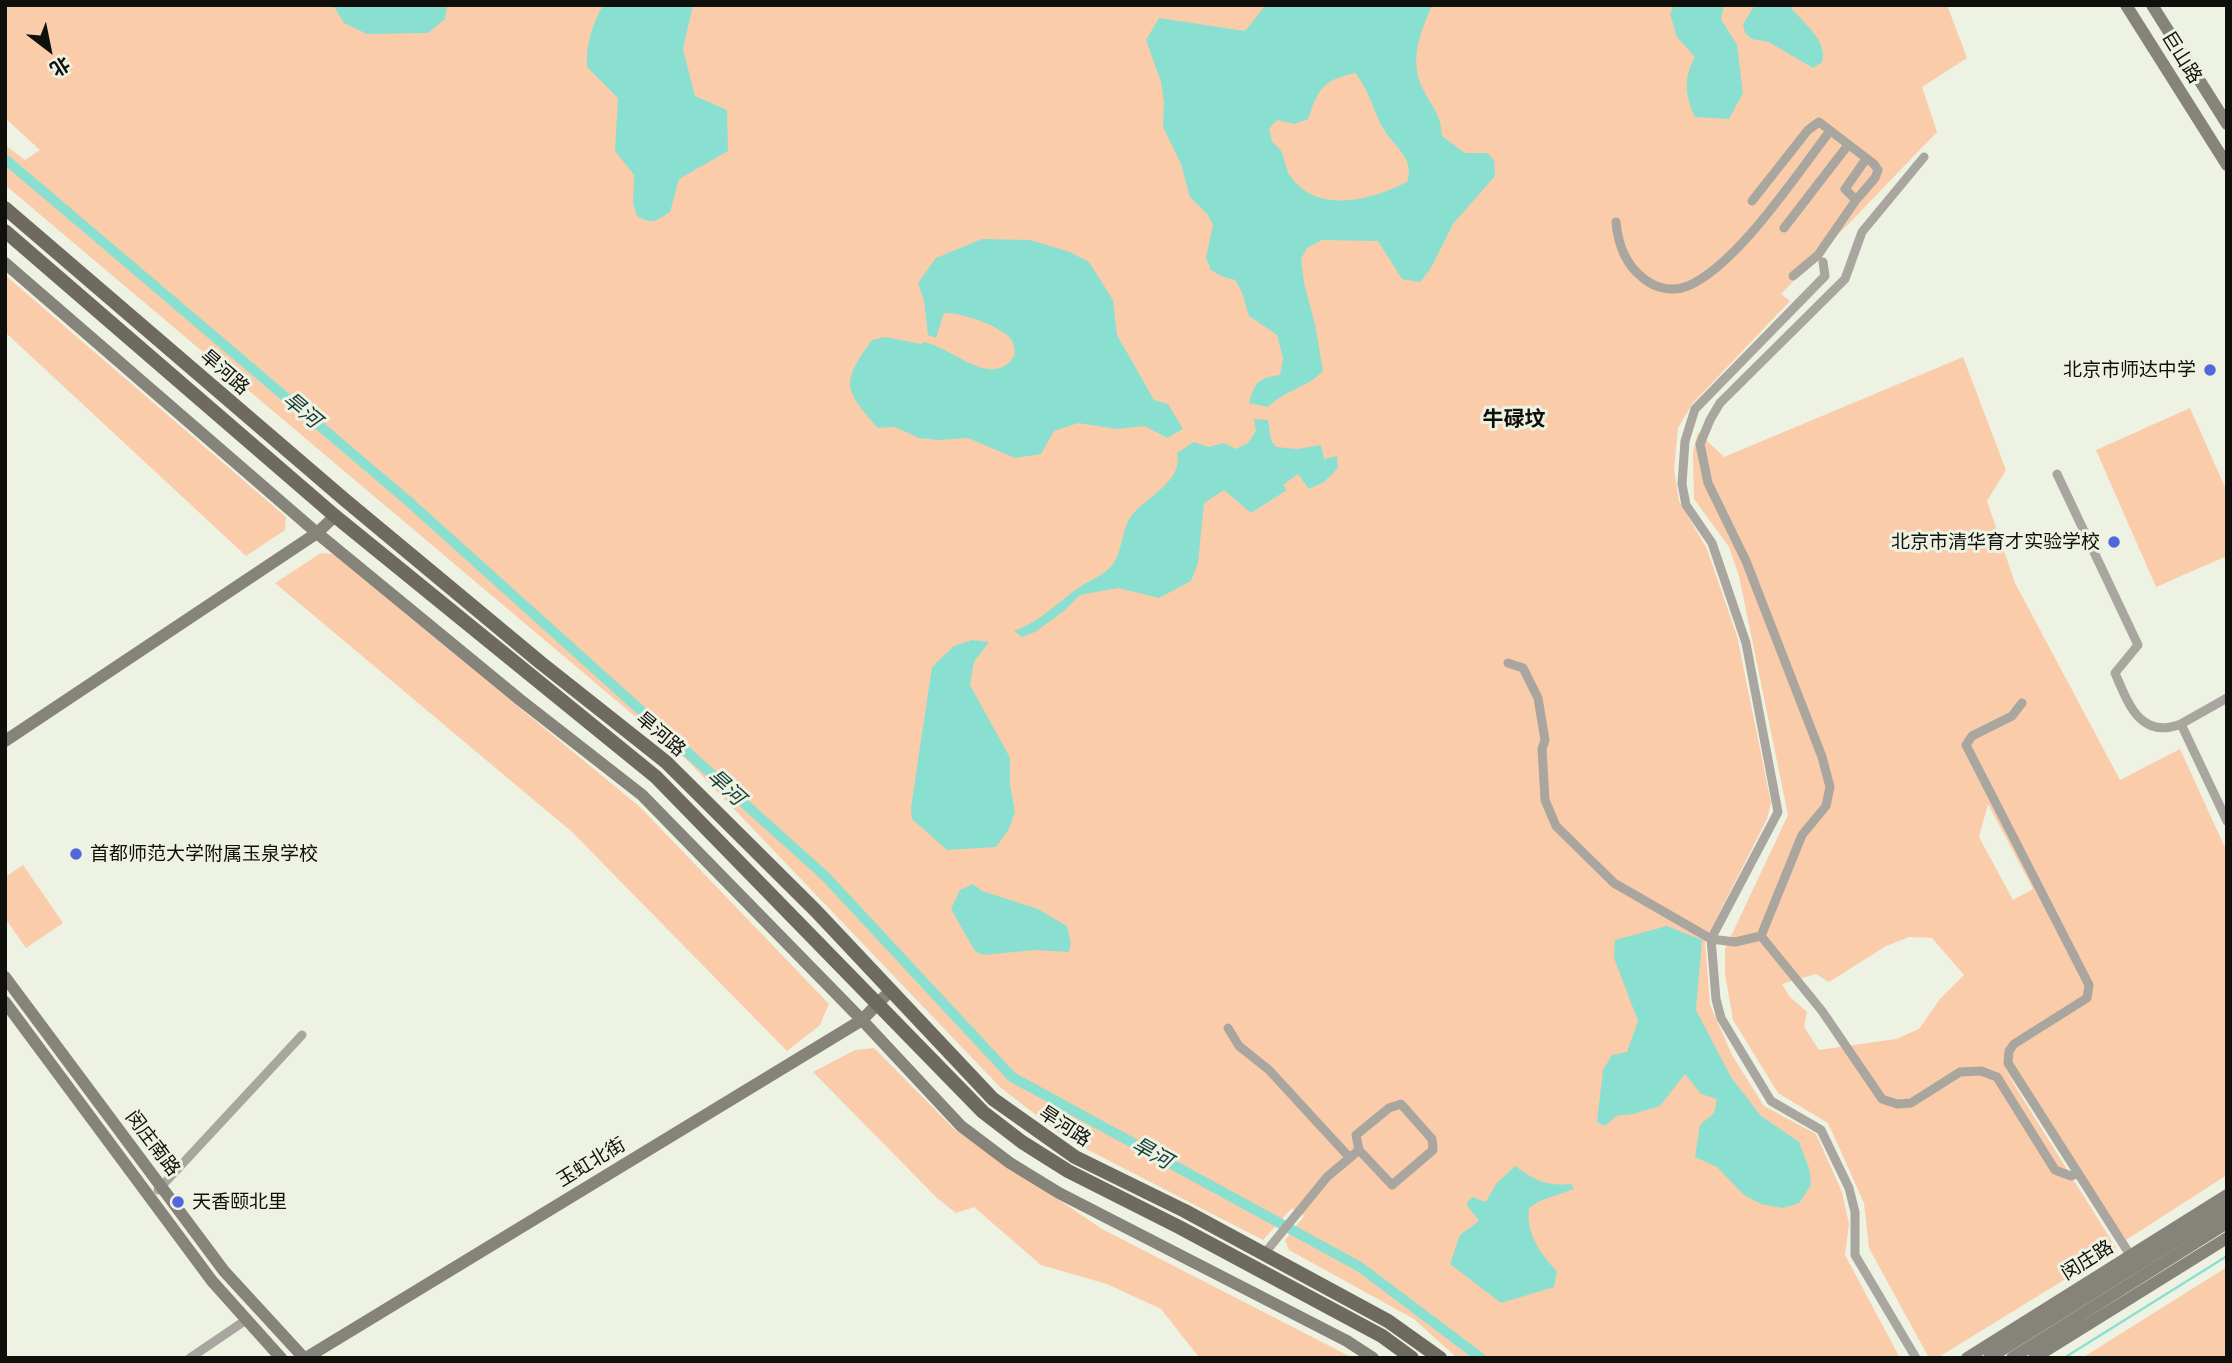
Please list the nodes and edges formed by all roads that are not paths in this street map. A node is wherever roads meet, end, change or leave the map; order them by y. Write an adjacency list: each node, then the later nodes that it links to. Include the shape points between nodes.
1 (2126, 5): 8 (street, 巨山路)
2 (2152, 5): 3 (street, 巨山路)
3 (2227, 124)
4 (1830, 131): 5 (street); 10 (street, via 1819,122 1808,130); 12 (street, via 1730,257 1686,287 1668,290 1649,283 1632,269 1618,244)
5 (1848, 145): 7 (street); 13 (street)
6 (1924, 157): 31 (street, via 1862,232 1845,279 1720,403 1700,444 1709,483 1746,561 1830,787 1826,806 1802,835)
7 (1866, 159): 9 (street, via 1845,189); 9 (street, via 1878,170)
8 (2227, 165)
9 (1856, 200): 17 (street, via 1818,255)
10 (1752, 201)
11 (5, 208): 18 (main road, 旱河路)
12 (1616, 222)
13 (1784, 228)
14 (5, 231): 19 (main road, 旱河路)
15 (1822, 262): 32 (street, via 1825,276 1695,409 1685,441 1682,484 1686,505 1713,544 1746,643 1778,812)
16 (5, 263): 22 (street)
17 (1793, 276)
18 (281, 445): 19 (street); 23 (main road, 旱河路)
19 (268, 458): 21 (main road, 旱河路)
20 (2057, 474): 28 (street, via 2138,645 2115,673 2130,708 2152,726)
21 (335, 516): 22 (street); 24 (main road, 旱河路)
22 (317, 533): 29 (street); 37 (street, via 642,795)
23 (412, 556): 24 (street); 34 (main road, 旱河路, via 666,762)
24 (400, 569): 36 (main road, 旱河路, via 656,777)
25 (1508, 663): 32 (street, via 1523,667 1538,698 1545,740 1545,800 1556,826 1614,883)
26 (2227, 698): 28 (street)
27 (2022, 703): 44 (street, via 2012,716 1972,736 1966,745 2089,985 2087,998 2014,1044 2008,1063)
28 (2181, 724): 30 (street)
29 (5, 741)
30 (2227, 821)
31 (1762, 936): 32 (street, via 1735,942); 44 (street, via 1822,1011 1882,1099 1911,1103 1960,1072 1981,1071 1997,1077 2055,1171 2071,1176)
32 (1711, 939): 60 (street, via 1721,1018 1770,1101 1821,1130 1849,1188 1855,1212 1855,1255)
33 (5, 977): 45 (street, 闵庄南路)
34 (890, 990): 36 (street, 玉虹北街); 40 (main road, 旱河路)
35 (5, 1002): 47 (street, 闵庄南路)
36 (877, 1004): 37 (street, 玉虹北街); 41 (main road, 旱河路)
37 (862, 1020): 56 (street, 玉虹北街); 57 (street, via 961,1126 1010,1163)
38 (1228, 1028): 43 (street, via 1239,1046 1269,1070)
39 (302, 1035): 45 (street)
40 (976, 1082): 41 (street); 51 (main road, 旱河路, via 1075,1157)
41 (964, 1094): 58 (main road, 旱河路, via 1022,1142 1068,1171 1382,1336)
42 (1359, 1150): 42 (street, via 1392,1185 1433,1150 1432,1139 1401,1104 1389,1108 1356,1135); 43 (street)
43 (1350, 1158): 51 (street, via 1327,1177)
44 (2078, 1173): 52 (street)
45 (161, 1186): 47 (street); 56 (street, 闵庄南路, via 223,1270)
46 (2227, 1195): 52 (street, 闵庄路)
47 (151, 1197): 53 (street, 闵庄南路)
48 (2227, 1209): 52 (street, 闵庄路)
49 (2227, 1223): 63 (street)
50 (2227, 1238): 64 (street)
51 (1267, 1249): 59 (main road, 旱河路, via 1388,1321)
52 (2133, 1261): 61 (street, 闵庄路); 62 (street, 闵庄路)
53 (246, 1320): 54 (street); 55 (street, 闵庄南路)
54 (190, 1358)
55 (281, 1358)
56 (305, 1358)
57 (1373, 1358)
58 (1412, 1358)
59 (1440, 1358)
60 (1916, 1358)
61 (1967, 1358)
62 (1989, 1358)
63 (2012, 1358)
64 (2034, 1358)

